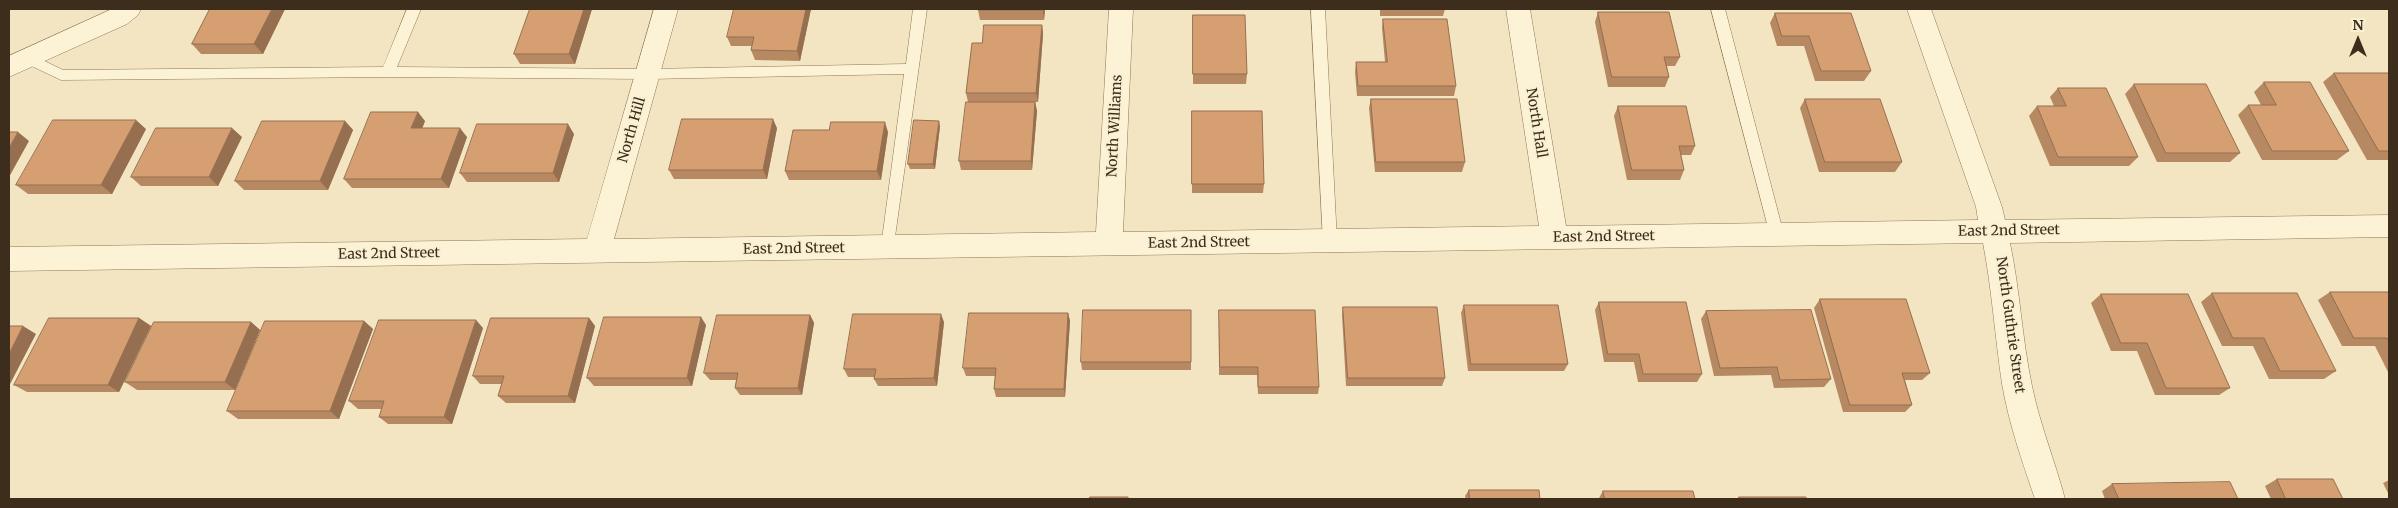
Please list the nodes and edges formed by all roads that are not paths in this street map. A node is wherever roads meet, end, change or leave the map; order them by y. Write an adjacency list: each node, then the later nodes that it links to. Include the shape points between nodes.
1 (129, 9): 10 (street)
2 (414, 9): 12 (lane)
3 (666, 9): 13 (street, North Hill)
4 (920, 9): 11 (lane)
5 (1121, 9): 19 (street, North Williams)
6 (1318, 9): 18 (lane)
7 (1518, 9): 17 (street, North Hall)
8 (1718, 9): 16 (lane)
9 (1919, 9): 15 (street, North Guthrie Street, via 1981,182)
10 (18, 62): 12 (lane, via 61,75)
11 (910, 69): 13 (lane); 20 (lane, via 910,92)
12 (388, 72): 13 (lane)
13 (648, 74): 21 (street, North Hill)
14 (2389, 226): 15 (street, East 2nd Street)
15 (1995, 231): 16 (street, East 2nd Street); 23 (street, North Guthrie Street, via 2017,384 2027,429)
16 (1777, 235): 17 (street, East 2nd Street)
17 (1554, 238): 18 (street, East 2nd Street)
18 (1330, 241): 19 (street, East 2nd Street)
19 (1108, 244): 20 (street, East 2nd Street)
20 (888, 247): 21 (street, East 2nd Street)
21 (597, 252): 22 (street, East 2nd Street)
22 (9, 259)
23 (2050, 499)

